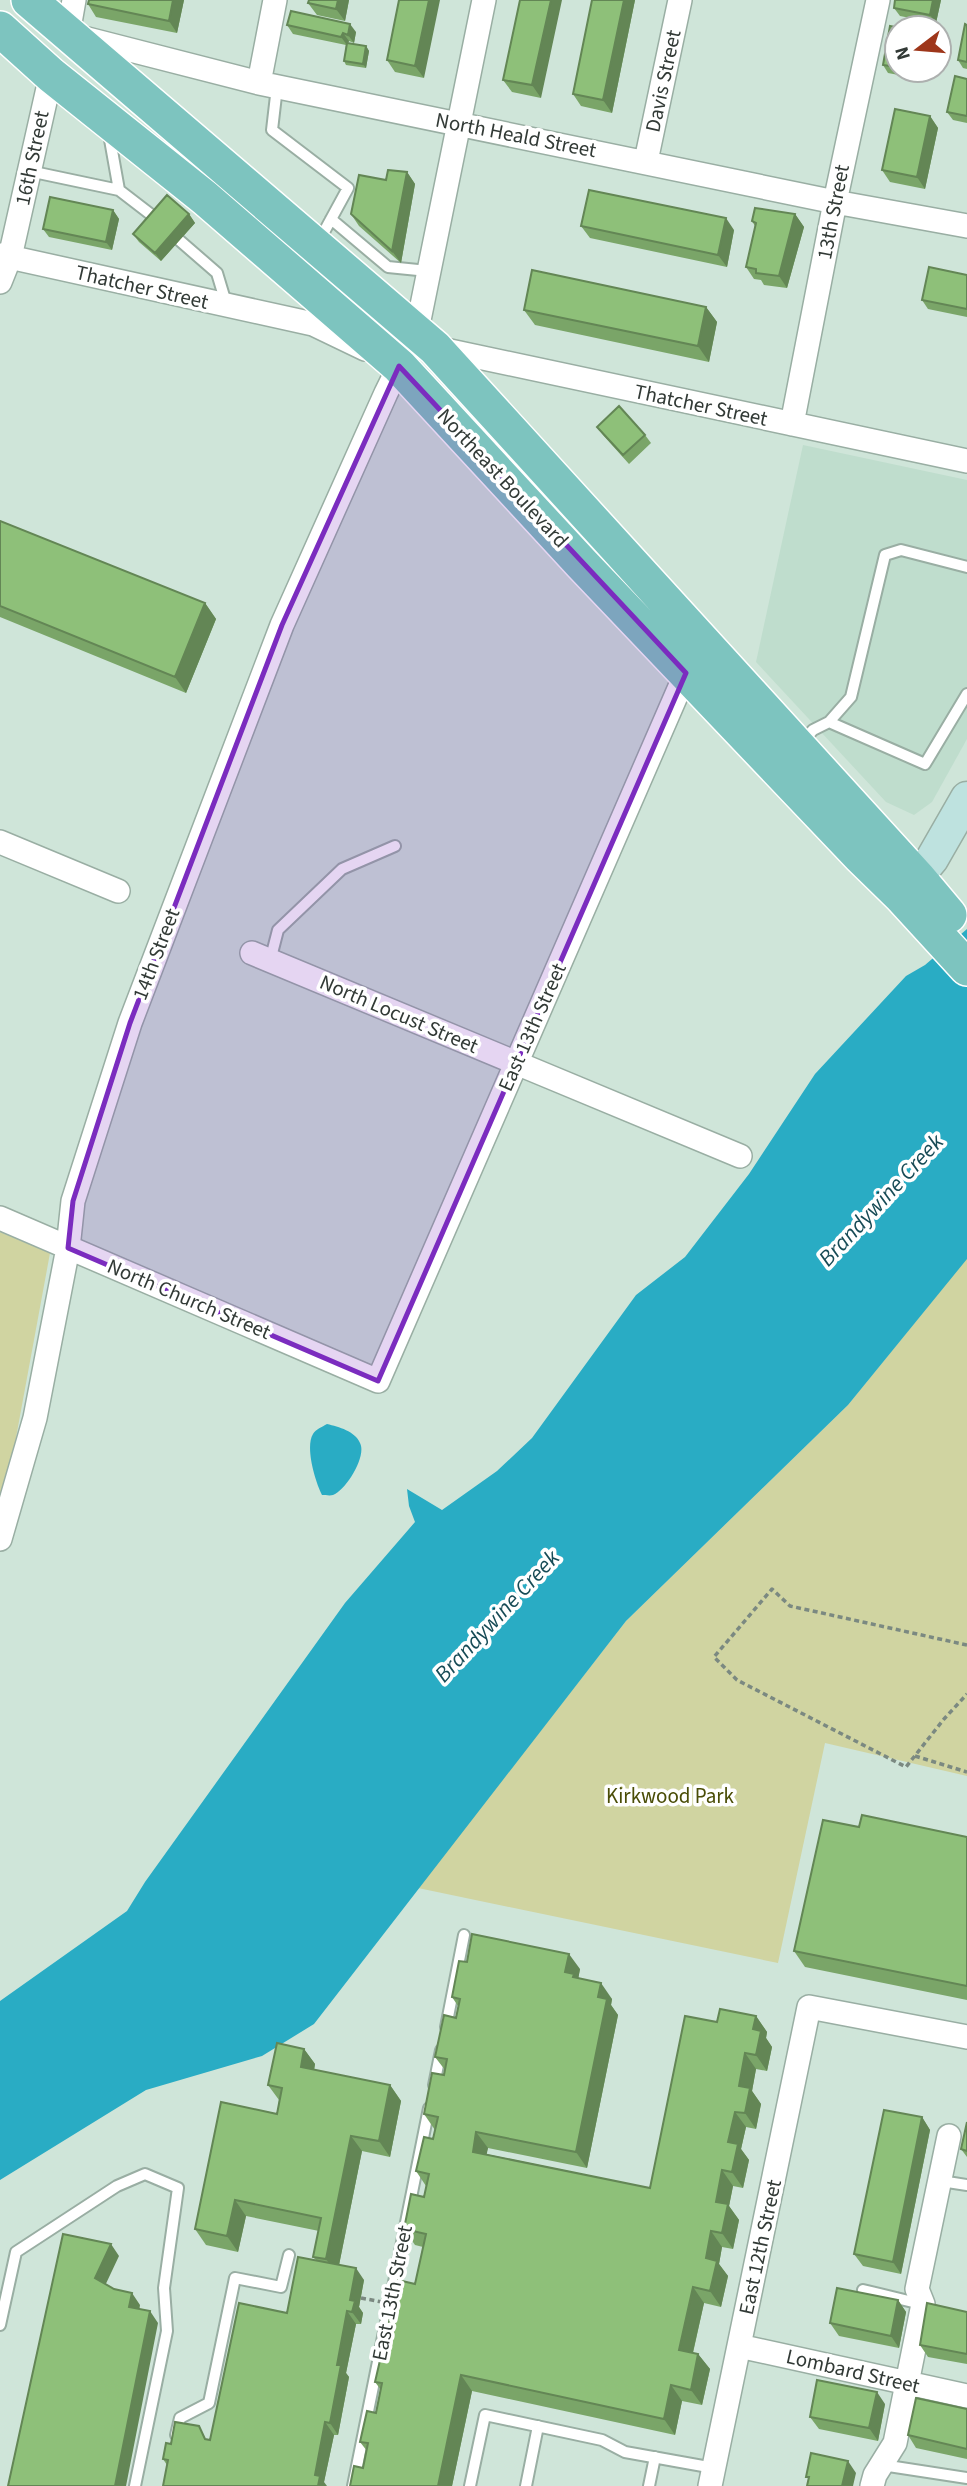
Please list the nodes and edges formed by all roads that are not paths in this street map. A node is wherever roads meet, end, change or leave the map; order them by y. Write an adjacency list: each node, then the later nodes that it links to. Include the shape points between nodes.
1 (29, 0): 7 (main road, Northeast Boulevard)
2 (275, 0): 10 (street)
3 (484, 0): 12 (street, 14th Street)
4 (680, 0): 13 (street, Davis Street)
5 (878, 0): 16 (street, 13th Street)
6 (0, 5): 7 (main road, via 47,42 56,41)
7 (71, 17): 10 (street, North Heald Street); 19 (main road, Northeast Boulevard)
8 (0, 29): 9 (main road, Northeast Boulevard)
9 (51, 75): 11 (main road, Northeast Boulevard); 14 (street, 16th Street)
10 (268, 85): 12 (street, North Heald Street); 19 (lane, via 272,130 348,188)
11 (107, 120): 15 (lane); 27 (main road, Northeast Boulevard, via 205,198)
12 (458, 123): 13 (street, North Heald Street); 22 (street, 14th Street)
13 (646, 161): 16 (street, North Heald Street)
14 (29, 171): 15 (lane); 21 (street, 16th Street)
15 (119, 190): 17 (lane)
16 (835, 202): 18 (street, North Heald Street); 28 (street, 13th Street)
17 (158, 220)
18 (967, 226)
19 (324, 232): 23 (main road, Northeast Boulevard)
20 (179, 240): 25 (lane, via 217,273)
21 (5, 256): 24 (street, 16th Street); 25 (street, Thatcher Street)
22 (428, 271): 23 (lane); 26 (street, 14th Street)
23 (379, 279): 26 (main road, Northeast Boulevard)
24 (0, 282)
25 (227, 306): 27 (street, Thatcher Street, via 313,324)
26 (426, 339): 27 (street, 14th Street); 28 (street, Thatcher Street); 34 (main road, Northeast Boulevard)
27 (393, 379): 31 (main road, Northeast Boulevard); 46 (street, 14th Street, via 282,625 130,1023 73,1201)
28 (792, 424): 29 (street, Thatcher Street)
29 (967, 461)
30 (967, 567): 33 (lane, via 901,550 885,555 851,697)
31 (686, 673): 38 (main road, Northeast Boulevard); 43 (street, East 13th Street)
32 (967, 694): 33 (lane, via 925,764)
33 (829, 722): 34 (lane, via 813,730)
34 (797, 747): 38 (main road, Northeast Boulevard)
35 (967, 798): 38 (main road, via 932,859)
36 (0, 842): 39 (street)
37 (394, 846): 41 (lane, via 342,869 278,930)
38 (909, 887): 40 (main road, Northeast Boulevard)
39 (118, 891)
40 (956, 935): 42 (main road, Northeast Boulevard)
41 (261, 957): 43 (street, North Locust Street)
42 (967, 968)
43 (516, 1063): 44 (street, North Locust Street); 47 (street, East 13th Street)
44 (740, 1156)
45 (0, 1218): 46 (street, North Church Street)
46 (68, 1248): 47 (street, North Church Street); 48 (street, 14th Street, via 35,1418)
47 (378, 1381)
48 (0, 1539)
49 (464, 1935): 68 (lane, East 13th Street)
50 (967, 2037): 58 (street, East 12th Street, via 809,2007)
51 (949, 2136): 52 (street)
52 (941, 2181): 53 (lane); 56 (street, via 917,2289)
53 (967, 2185)
54 (289, 2255): 62 (lane, via 281,2287 235,2278 209,2403 180,2418)
55 (863, 2290): 56 (lane)
56 (930, 2305): 59 (street)
57 (0, 2325): 67 (lane, via 16,2252 117,2186 145,2174 178,2188 164,2288 167,2331)
58 (739, 2346): 59 (street, Lombard Street); 65 (street, East 12th Street)
59 (908, 2384): 60 (street, Lombard Street); 64 (street, via 895,2443)
60 (967, 2396)
61 (538, 2426): 63 (lane); 69 (lane, via 485,2415); 70 (lane)
62 (174, 2445)
63 (655, 2457): 65 (lane); 71 (lane)
64 (877, 2476): 66 (lane)
65 (712, 2477)
66 (967, 2478)
67 (135, 2486)
68 (353, 2486)
69 (470, 2486)
70 (526, 2486)
71 (649, 2486)

